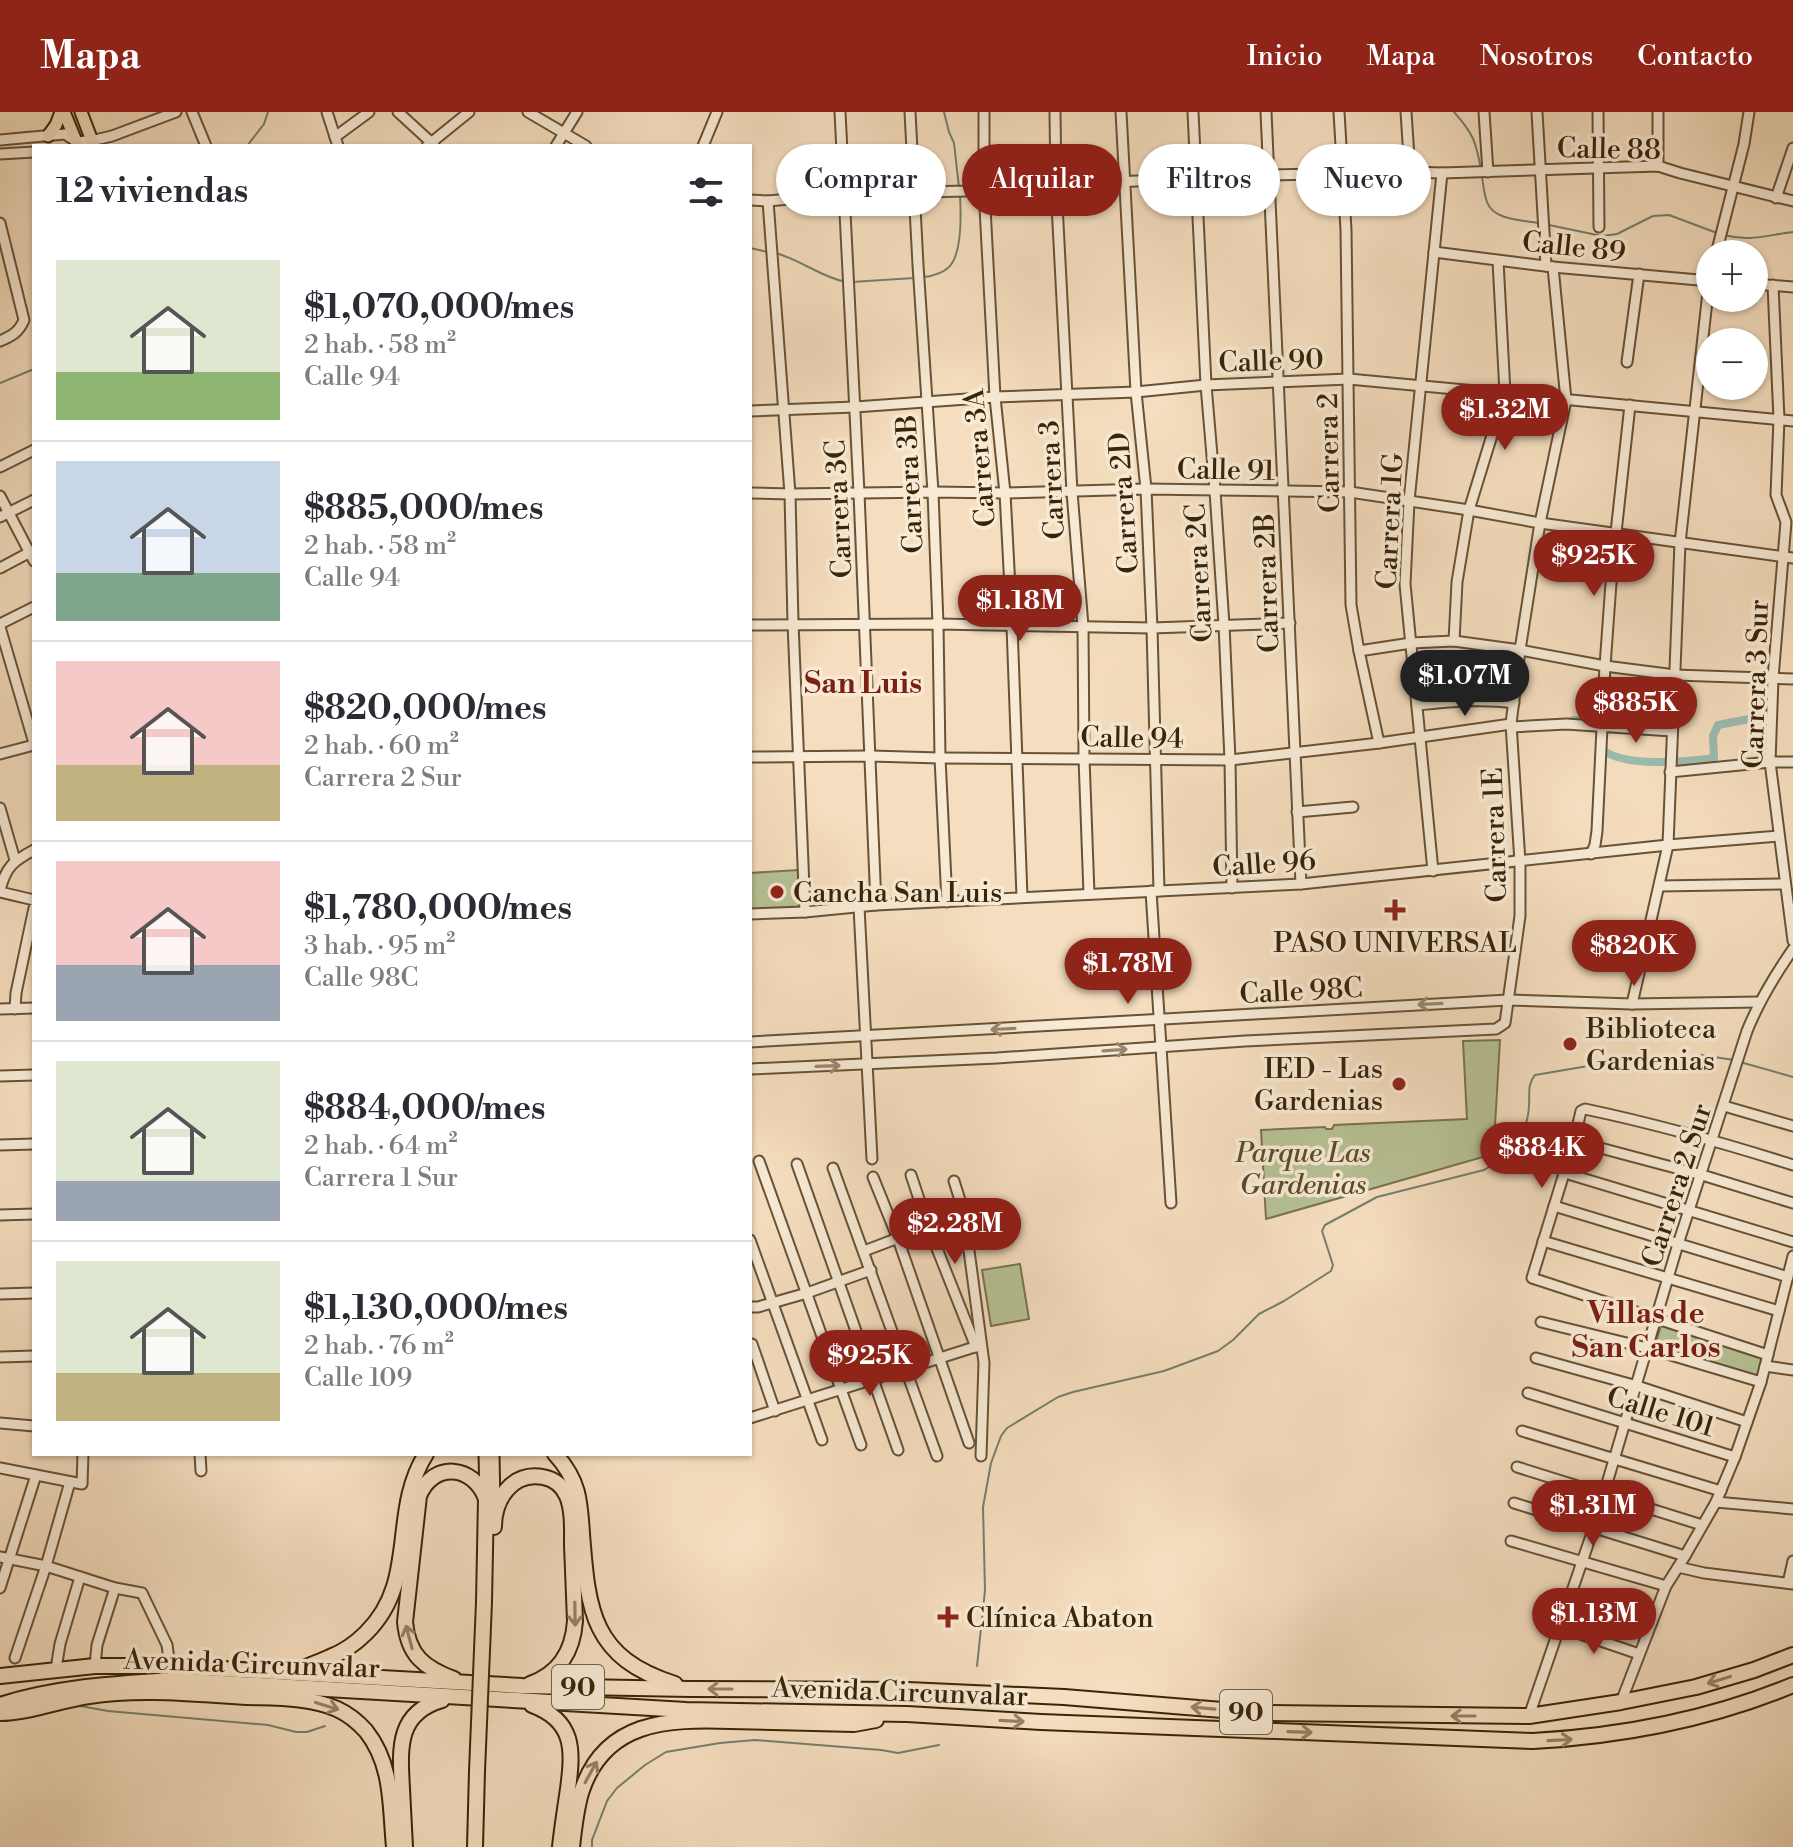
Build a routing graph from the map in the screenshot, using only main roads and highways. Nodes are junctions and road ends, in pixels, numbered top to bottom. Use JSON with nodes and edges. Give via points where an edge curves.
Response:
{"nodes":[{"id":1,"x":63,"y":112,"type":"edge"},
{"id":2,"x":81,"y":112,"type":"edge"},
{"id":3,"x":48,"y":136,"type":"road end"},
{"id":4,"x":76,"y":144,"type":"edge"},
{"id":5,"x":93,"y":144,"type":"edge"},
{"id":6,"x":425,"y":1456,"type":"edge"},
{"id":7,"x":485,"y":1456,"type":"edge"},
{"id":8,"x":493,"y":1456,"type":"edge"},
{"id":9,"x":556,"y":1456,"type":"edge"},
{"id":10,"x":486,"y":1499,"type":"junction"},
{"id":11,"x":494,"y":1513,"type":"junction"},
{"id":12,"x":488,"y":1603,"type":"junction"},
{"id":13,"x":1793,"y":1655,"type":"edge"},
{"id":14,"x":296,"y":1673,"type":"junction"},
{"id":15,"x":0,"y":1676,"type":"edge"},
{"id":16,"x":226,"y":1682,"type":"junction"},
{"id":17,"x":1793,"y":1685,"type":"edge"},
{"id":18,"x":306,"y":1688,"type":"junction"},
{"id":19,"x":691,"y":1689,"type":"junction"},
{"id":20,"x":465,"y":1690,"type":"junction"},
{"id":21,"x":519,"y":1693,"type":"junction"},
{"id":22,"x":263,"y":1698,"type":"junction"},
{"id":23,"x":0,"y":1705,"type":"edge"},
{"id":24,"x":0,"y":1713,"type":"edge"},
{"id":25,"x":907,"y":1714,"type":"junction"},
{"id":26,"x":482,"y":1771,"type":"junction"},
{"id":27,"x":394,"y":1847,"type":"edge"},
{"id":28,"x":405,"y":1847,"type":"edge"},
{"id":29,"x":475,"y":1847,"type":"edge"},
{"id":30,"x":484,"y":1847,"type":"edge"},
{"id":31,"x":560,"y":1847,"type":"edge"},
{"id":32,"x":572,"y":1847,"type":"edge"}],
"edges":[{"from":1,"to":3,"type":"main road"},
{"from":1,"to":4,"type":"main road"},
{"from":2,"to":5,"type":"main road"},
{"from":6,"to":14,"type":"highway","via":[[410,1492],[397,1581],[386,1608],[355,1642]]},
{"from":7,"to":10,"type":"main road"},
{"from":8,"to":11,"type":"main road"},
{"from":9,"to":19,"type":"highway","via":[[579,1498],[586,1588],[602,1633],[643,1672]]},
{"from":10,"to":12,"type":"highway"},
{"from":20,"to":10,"type":"highway","one_way":true,"via":[[413,1652],[405,1615],[424,1485],[440,1474],[460,1472],[475,1480]]},
{"from":11,"to":12,"type":"highway"},
{"from":11,"to":21,"type":"highway","one_way":true,"via":[[511,1485],[534,1476],[560,1485],[570,1506],[572,1642],[556,1668]]},
{"from":12,"to":26,"type":"highway"},
{"from":13,"to":19,"type":"highway","name":"Avenida Circunvalar","number":"90","one_way":true,"via":[[1696,1687],[1529,1716],[1259,1713],[908,1690]]},
{"from":14,"to":15,"type":"highway","name":"Avenida Circunvalar","via":[[95,1666]]},
{"from":14,"to":20,"type":"highway","name":"Avenida Circunvalar"},
{"from":16,"to":18,"type":"highway","name":"Avenida Circunvalar"},
{"from":16,"to":22,"type":"highway"},
{"from":16,"to":23,"type":"highway","name":"Avenida Circunvalar","via":[[99,1685]]},
{"from":25,"to":17,"type":"highway","name":"Avenida Circunvalar","number":"90","one_way":true,"via":[[1533,1741],[1627,1732]]},
{"from":18,"to":20,"type":"highway","name":"Avenida Circunvalar"},
{"from":18,"to":22,"type":"highway"},
{"from":19,"to":21,"type":"highway","name":"Avenida Circunvalar","number":"90"},
{"from":20,"to":21,"type":"highway","name":"Avenida Circunvalar","number":"90"},
{"from":20,"to":28,"type":"highway","via":[[428,1704],[406,1727],[400,1751]]},
{"from":21,"to":25,"type":"highway","name":"Avenida Circunvalar","number":"90","via":[[686,1710]]},
{"from":21,"to":31,"type":"highway","via":[[550,1713],[568,1737],[572,1758]]},
{"from":22,"to":24,"type":"highway","via":[[125,1692]]},
{"from":22,"to":27,"type":"highway","one_way":true,"via":[[332,1707],[366,1732],[388,1778]]},
{"from":32,"to":25,"type":"highway","one_way":true,"via":[[579,1800],[594,1765],[611,1745],[643,1727],[694,1720],[854,1724]]},
{"from":26,"to":29,"type":"highway"},
{"from":26,"to":30,"type":"highway"}]}
